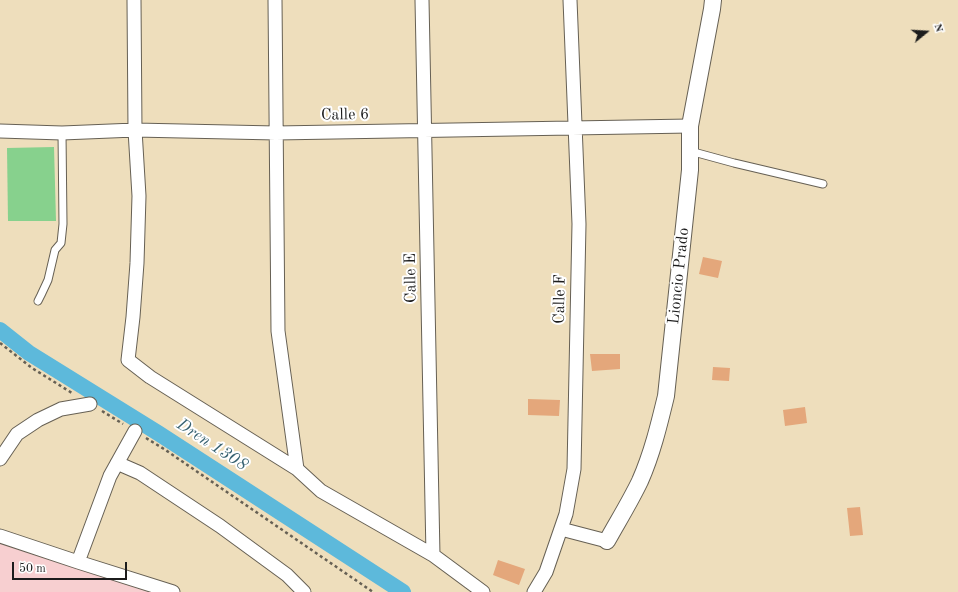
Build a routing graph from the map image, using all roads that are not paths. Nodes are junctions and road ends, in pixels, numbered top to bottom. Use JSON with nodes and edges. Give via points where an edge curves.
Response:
{"nodes":[{"id":1,"x":134,"y":0,"type":"edge"},
{"id":2,"x":275,"y":0,"type":"edge"},
{"id":3,"x":422,"y":0,"type":"edge"},
{"id":4,"x":570,"y":0,"type":"edge"},
{"id":5,"x":713,"y":0,"type":"edge"},
{"id":6,"x":690,"y":126,"type":"junction"},
{"id":7,"x":575,"y":128,"type":"junction"},
{"id":8,"x":135,"y":130,"type":"junction"},
{"id":9,"x":0,"y":131,"type":"edge"},
{"id":10,"x":425,"y":131,"type":"junction"},
{"id":11,"x":62,"y":133,"type":"junction"},
{"id":12,"x":276,"y":133,"type":"junction"},
{"id":13,"x":690,"y":151,"type":"junction"},
{"id":14,"x":823,"y":184,"type":"dead end"},
{"id":15,"x":38,"y":301,"type":"dead end"},
{"id":16,"x":90,"y":404,"type":"road end"},
{"id":17,"x":135,"y":431,"type":"road end"},
{"id":18,"x":0,"y":460,"type":"edge"},
{"id":19,"x":117,"y":463,"type":"junction"},
{"id":20,"x":296,"y":469,"type":"junction"},
{"id":21,"x":561,"y":529,"type":"junction"},
{"id":22,"x":0,"y":536,"type":"edge"},
{"id":23,"x":607,"y":541,"type":"joint"},
{"id":24,"x":433,"y":555,"type":"junction"},
{"id":25,"x":78,"y":562,"type":"junction"},
{"id":26,"x":173,"y":592,"type":"edge"},
{"id":27,"x":304,"y":592,"type":"edge"},
{"id":28,"x":484,"y":592,"type":"edge"},
{"id":29,"x":534,"y":592,"type":"edge"}],
"edges":[{"from":1,"to":8,"type":"street"},
{"from":2,"to":12,"type":"street"},
{"from":3,"to":10,"type":"street","name":"Calle E"},
{"from":4,"to":7,"type":"street","name":"Calle F"},
{"from":5,"to":6,"type":"street","name":"Lioncio Prado"},
{"from":6,"to":7,"type":"street","name":"Calle 6"},
{"from":6,"to":13,"type":"street","name":"Lioncio Prado"},
{"from":7,"to":10,"type":"street","name":"Calle 6"},
{"from":7,"to":21,"type":"street","name":"Calle F","via":[[578,224],[574,469]]},
{"from":8,"to":11,"type":"street","name":"Calle 6"},
{"from":8,"to":12,"type":"street","name":"Calle 6"},
{"from":8,"to":20,"type":"street","via":[[139,196],[137,263],[128,360],[150,377]]},
{"from":9,"to":11,"type":"street","name":"Calle 6"},
{"from":10,"to":12,"type":"street","name":"Calle 6"},
{"from":10,"to":24,"type":"street","name":"Calle E"},
{"from":11,"to":15,"type":"lane","via":[[61,243],[55,250],[48,280]]},
{"from":12,"to":20,"type":"street","via":[[278,331]]},
{"from":13,"to":14,"type":"lane"},
{"from":13,"to":23,"type":"street","name":"Lioncio Prado","via":[[666,396],[650,456]]},
{"from":16,"to":18,"type":"street","via":[[61,409],[38,420],[17,434]]},
{"from":17,"to":19,"type":"street"},
{"from":19,"to":25,"type":"street"},
{"from":19,"to":27,"type":"street","via":[[140,473],[220,526],[287,575]]},
{"from":20,"to":24,"type":"street","via":[[321,491]]},
{"from":21,"to":23,"type":"street"},
{"from":21,"to":29,"type":"street","name":"Calle F","via":[[546,572]]},
{"from":22,"to":25,"type":"street"},
{"from":24,"to":28,"type":"street"},
{"from":25,"to":26,"type":"street"}]}
